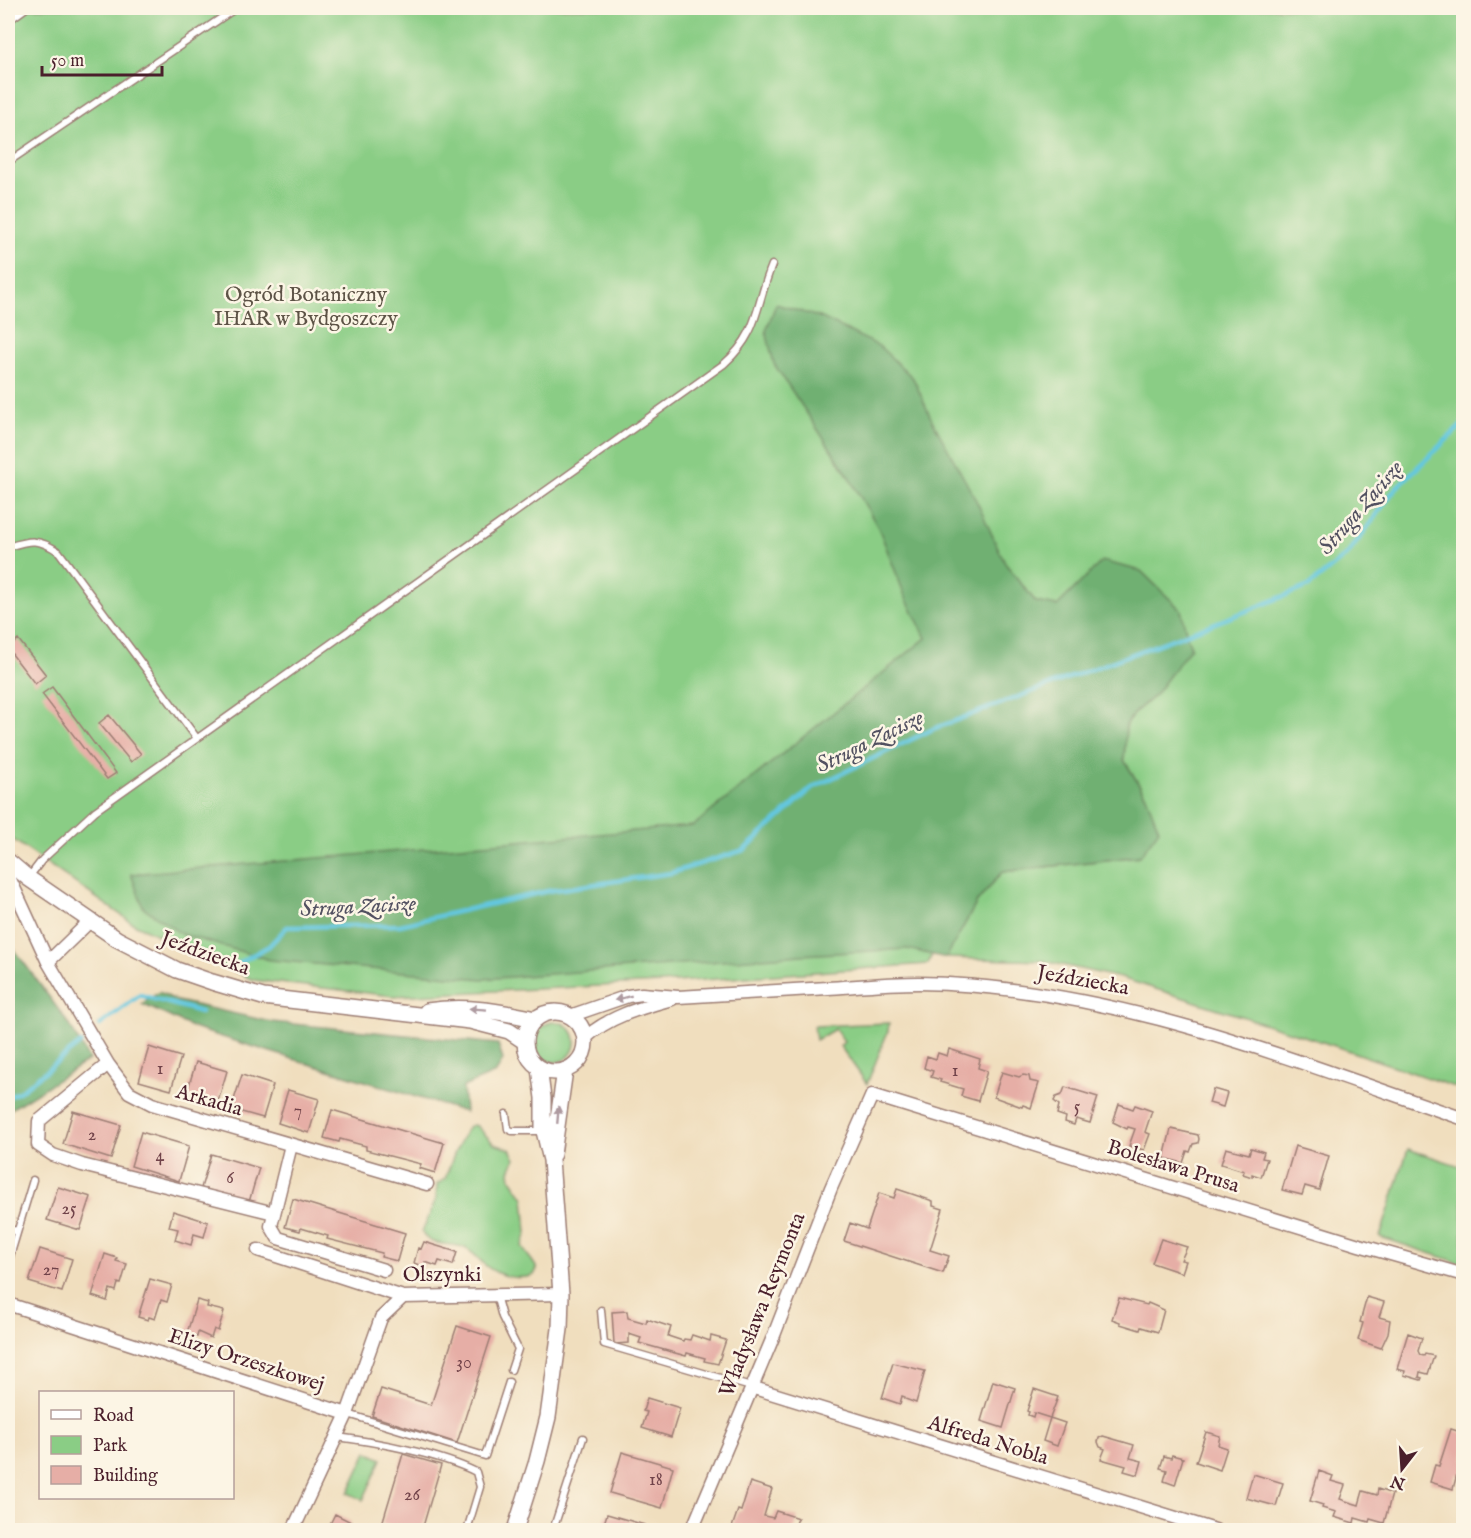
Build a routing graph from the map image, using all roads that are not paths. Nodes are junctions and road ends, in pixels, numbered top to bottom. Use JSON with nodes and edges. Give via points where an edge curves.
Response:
{"nodes":[{"id":1,"x":26,"y":8,"type":"edge"},
{"id":2,"x":236,"y":8,"type":"edge"},
{"id":3,"x":8,"y":21,"type":"edge"},
{"id":4,"x":8,"y":162,"type":"edge"},
{"id":5,"x":772,"y":265,"type":"dead end"},
{"id":6,"x":8,"y":547,"type":"edge"},
{"id":7,"x":196,"y":737,"type":"junction"},
{"id":8,"x":8,"y":861,"type":"edge"},
{"id":9,"x":8,"y":875,"type":"edge"},
{"id":10,"x":28,"y":878,"type":"junction"},
{"id":11,"x":89,"y":922,"type":"junction"},
{"id":12,"x":48,"y":963,"type":"junction"},
{"id":13,"x":678,"y":997,"type":"junction"},
{"id":14,"x":415,"y":1013,"type":"junction"},
{"id":15,"x":570,"y":1016,"type":"junction"},
{"id":16,"x":535,"y":1019,"type":"junction"},
{"id":17,"x":585,"y":1038,"type":"junction"},
{"id":18,"x":525,"y":1041,"type":"junction"},
{"id":19,"x":108,"y":1064,"type":"junction"},
{"id":20,"x":539,"y":1068,"type":"junction"},
{"id":21,"x":565,"y":1070,"type":"junction"},
{"id":22,"x":872,"y":1095,"type":"joint"},
{"id":23,"x":506,"y":1114,"type":"dead end"},
{"id":24,"x":1464,"y":1119,"type":"edge"},
{"id":25,"x":544,"y":1131,"type":"junction"},
{"id":26,"x":291,"y":1145,"type":"junction"},
{"id":27,"x":552,"y":1160,"type":"junction"},
{"id":28,"x":33,"y":1180,"type":"dead end"},
{"id":29,"x":427,"y":1184,"type":"dead end"},
{"id":30,"x":274,"y":1213,"type":"junction"},
{"id":31,"x":17,"y":1230,"type":"junction"},
{"id":32,"x":8,"y":1231,"type":"edge"},
{"id":33,"x":258,"y":1250,"type":"dead end"},
{"id":34,"x":8,"y":1263,"type":"edge"},
{"id":35,"x":384,"y":1270,"type":"dead end"},
{"id":36,"x":1464,"y":1275,"type":"edge"},
{"id":37,"x":561,"y":1294,"type":"junction"},
{"id":38,"x":496,"y":1295,"type":"junction"},
{"id":39,"x":403,"y":1297,"type":"junction"},
{"id":40,"x":8,"y":1304,"type":"edge"},
{"id":41,"x":601,"y":1310,"type":"dead end"},
{"id":42,"x":511,"y":1370,"type":"dead end"},
{"id":43,"x":509,"y":1382,"type":"dead end"},
{"id":44,"x":751,"y":1388,"type":"junction"},
{"id":45,"x":347,"y":1414,"type":"junction"},
{"id":46,"x":337,"y":1436,"type":"junction"},
{"id":47,"x":582,"y":1438,"type":"dead end"},
{"id":48,"x":293,"y":1530,"type":"edge"},
{"id":49,"x":467,"y":1530,"type":"edge"},
{"id":50,"x":515,"y":1530,"type":"edge"},
{"id":51,"x":553,"y":1530,"type":"edge"},
{"id":52,"x":692,"y":1530,"type":"edge"},
{"id":53,"x":1215,"y":1530,"type":"edge"}],
"edges":[{"from":1,"to":3,"type":"lane"},
{"from":2,"to":4,"type":"lane"},
{"from":5,"to":7,"type":"lane","via":[[751,332],[724,364]]},
{"from":6,"to":7,"type":"lane","via":[[27,541],[44,542],[59,552]]},
{"from":7,"to":10,"type":"lane","via":[[95,811]]},
{"from":8,"to":10,"type":"street","name":"Jeździecka"},
{"from":9,"to":12,"type":"street","name":"Arkadia"},
{"from":10,"to":11,"type":"street","name":"Jeździecka"},
{"from":11,"to":12,"type":"street"},
{"from":11,"to":14,"type":"street","name":"Jeździecka","via":[[177,970],[252,994]]},
{"from":12,"to":19,"type":"street","name":"Arkadia"},
{"from":13,"to":15,"type":"street","name":"Jeździecka","one_way":true,"via":[[628,996]]},
{"from":13,"to":17,"type":"street","name":"Jeździecka","via":[[615,1017]]},
{"from":13,"to":24,"type":"street","name":"Jeździecka","via":[[919,983],[1094,1002],[1154,1016],[1281,1056]]},
{"from":16,"to":14,"type":"street","name":"Jeździecka","one_way":true,"via":[[481,1008]]},
{"from":14,"to":18,"type":"street","name":"Jeździecka","via":[[492,1026]]},
{"from":15,"to":16,"type":"street","via":[[550,1012]]},
{"from":15,"to":17,"type":"street","via":[[579,1023]]},
{"from":16,"to":18,"type":"street"},
{"from":17,"to":21,"type":"street","via":[[580,1057]]},
{"from":18,"to":20,"type":"street","via":[[526,1052]]},
{"from":19,"to":26,"type":"street","name":"Arkadia","via":[[129,1092],[152,1104]]},
{"from":19,"to":30,"type":"street","via":[[39,1121],[38,1145],[82,1165]]},
{"from":20,"to":21,"type":"street"},
{"from":20,"to":25,"type":"street"},
{"from":27,"to":21,"type":"street","one_way":true},
{"from":22,"to":36,"type":"street","name":"Bolesława Prusa"},
{"from":22,"to":44,"type":"street","name":"Władysława Reymonta"},
{"from":23,"to":25,"type":"lane","via":[[508,1129],[512,1131]]},
{"from":25,"to":27,"type":"street"},
{"from":26,"to":29,"type":"street","name":"Arkadia"},
{"from":26,"to":30,"type":"street"},
{"from":27,"to":37,"type":"street"},
{"from":28,"to":31,"type":"lane"},
{"from":30,"to":35,"type":"street","via":[[270,1226],[278,1238]]},
{"from":31,"to":32,"type":"lane"},
{"from":31,"to":34,"type":"lane"},
{"from":33,"to":39,"type":"street","name":"Olszynki"},
{"from":37,"to":38,"type":"street","name":"Olszynki"},
{"from":37,"to":50,"type":"street","via":[[548,1418]]},
{"from":38,"to":39,"type":"street","name":"Olszynki"},
{"from":38,"to":42,"type":"lane","via":[[518,1349]]},
{"from":39,"to":45,"type":"street","name":"Elizy Orzeszkowej","via":[[381,1318]]},
{"from":40,"to":45,"type":"street","name":"Elizy Orzeszkowej"},
{"from":41,"to":44,"type":"lane","via":[[604,1344]]},
{"from":43,"to":45,"type":"lane","via":[[485,1456]]},
{"from":44,"to":52,"type":"street","name":"Władysława Reymonta"},
{"from":44,"to":53,"type":"street","name":"Alfreda Nobla"},
{"from":45,"to":46,"type":"street"},
{"from":46,"to":48,"type":"street"},
{"from":46,"to":49,"type":"lane","via":[[434,1457],[476,1472],[480,1487]]},
{"from":47,"to":51,"type":"lane"}]}
